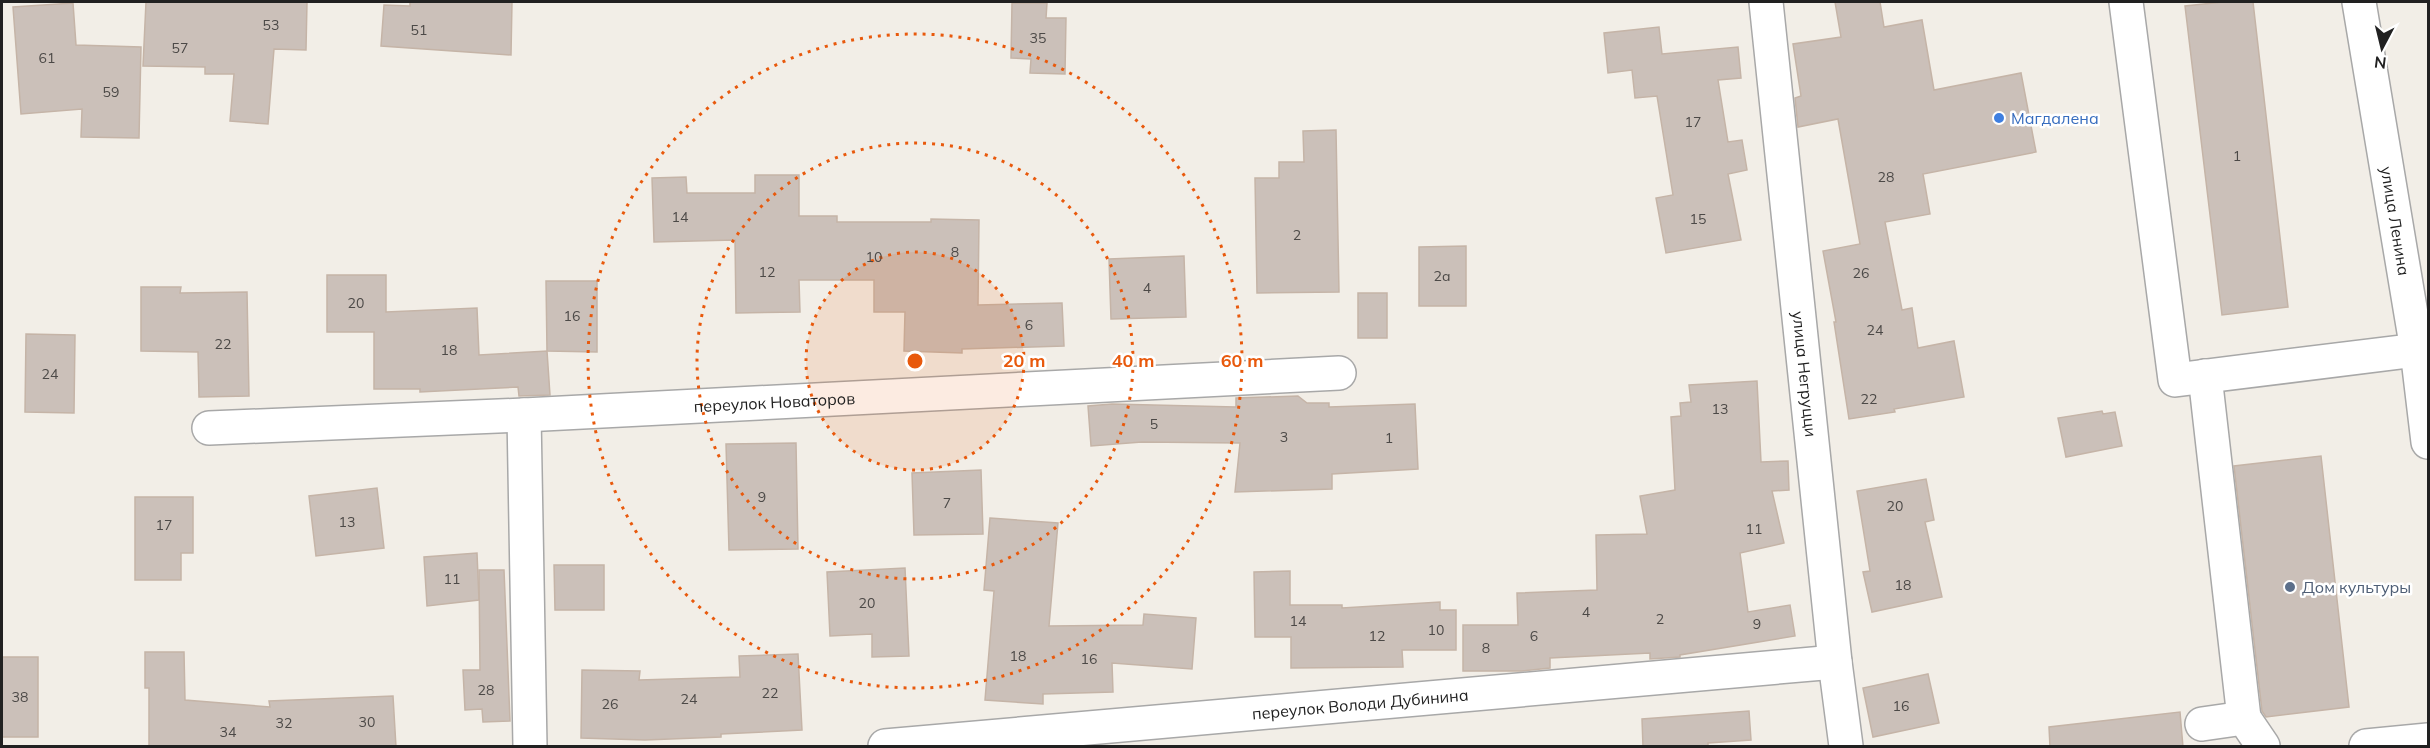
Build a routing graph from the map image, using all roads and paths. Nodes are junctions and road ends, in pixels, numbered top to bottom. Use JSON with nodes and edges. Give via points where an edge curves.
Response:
{"nodes":[{"id":1,"x":1766,"y":2,"type":"edge"},
{"id":2,"x":2126,"y":2,"type":"edge"},
{"id":3,"x":2359,"y":2,"type":"edge"},
{"id":4,"x":2417,"y":350,"type":"junction"},
{"id":5,"x":1339,"y":374,"type":"dead end"},
{"id":6,"x":2205,"y":376,"type":"junction"},
{"id":7,"x":524,"y":415,"type":"junction"},
{"id":8,"x":209,"y":428,"type":"dead end"},
{"id":9,"x":2428,"y":442,"type":"edge"},
{"id":10,"x":1835,"y":662,"type":"junction"},
{"id":11,"x":2244,"y":718,"type":"junction"},
{"id":12,"x":2202,"y":724,"type":"dead end"},
{"id":13,"x":2428,"y":740,"type":"edge"},
{"id":14,"x":530,"y":747,"type":"edge"},
{"id":15,"x":885,"y":747,"type":"edge"},
{"id":16,"x":1846,"y":747,"type":"edge"},
{"id":17,"x":2263,"y":747,"type":"edge"},
{"id":18,"x":2366,"y":747,"type":"edge"}],
"edges":[{"from":1,"to":10,"type":"street","name":"улица Негруцци"},
{"from":2,"to":6,"type":"street","via":[[2175,380]]},
{"from":3,"to":4,"type":"street","name":"улица Ленина"},
{"from":4,"to":6,"type":"street"},
{"from":4,"to":9,"type":"street","name":"улица Ленина"},
{"from":5,"to":7,"type":"street","name":"переулок Новаторов"},
{"from":6,"to":11,"type":"street"},
{"from":7,"to":8,"type":"street","name":"переулок Новаторов"},
{"from":7,"to":14,"type":"street"},
{"from":10,"to":15,"type":"street","name":"переулок Володи Дубинина"},
{"from":10,"to":16,"type":"street","name":"улица Негруцци"},
{"from":11,"to":12,"type":"street"},
{"from":11,"to":17,"type":"street"},
{"from":13,"to":18,"type":"street"}]}
